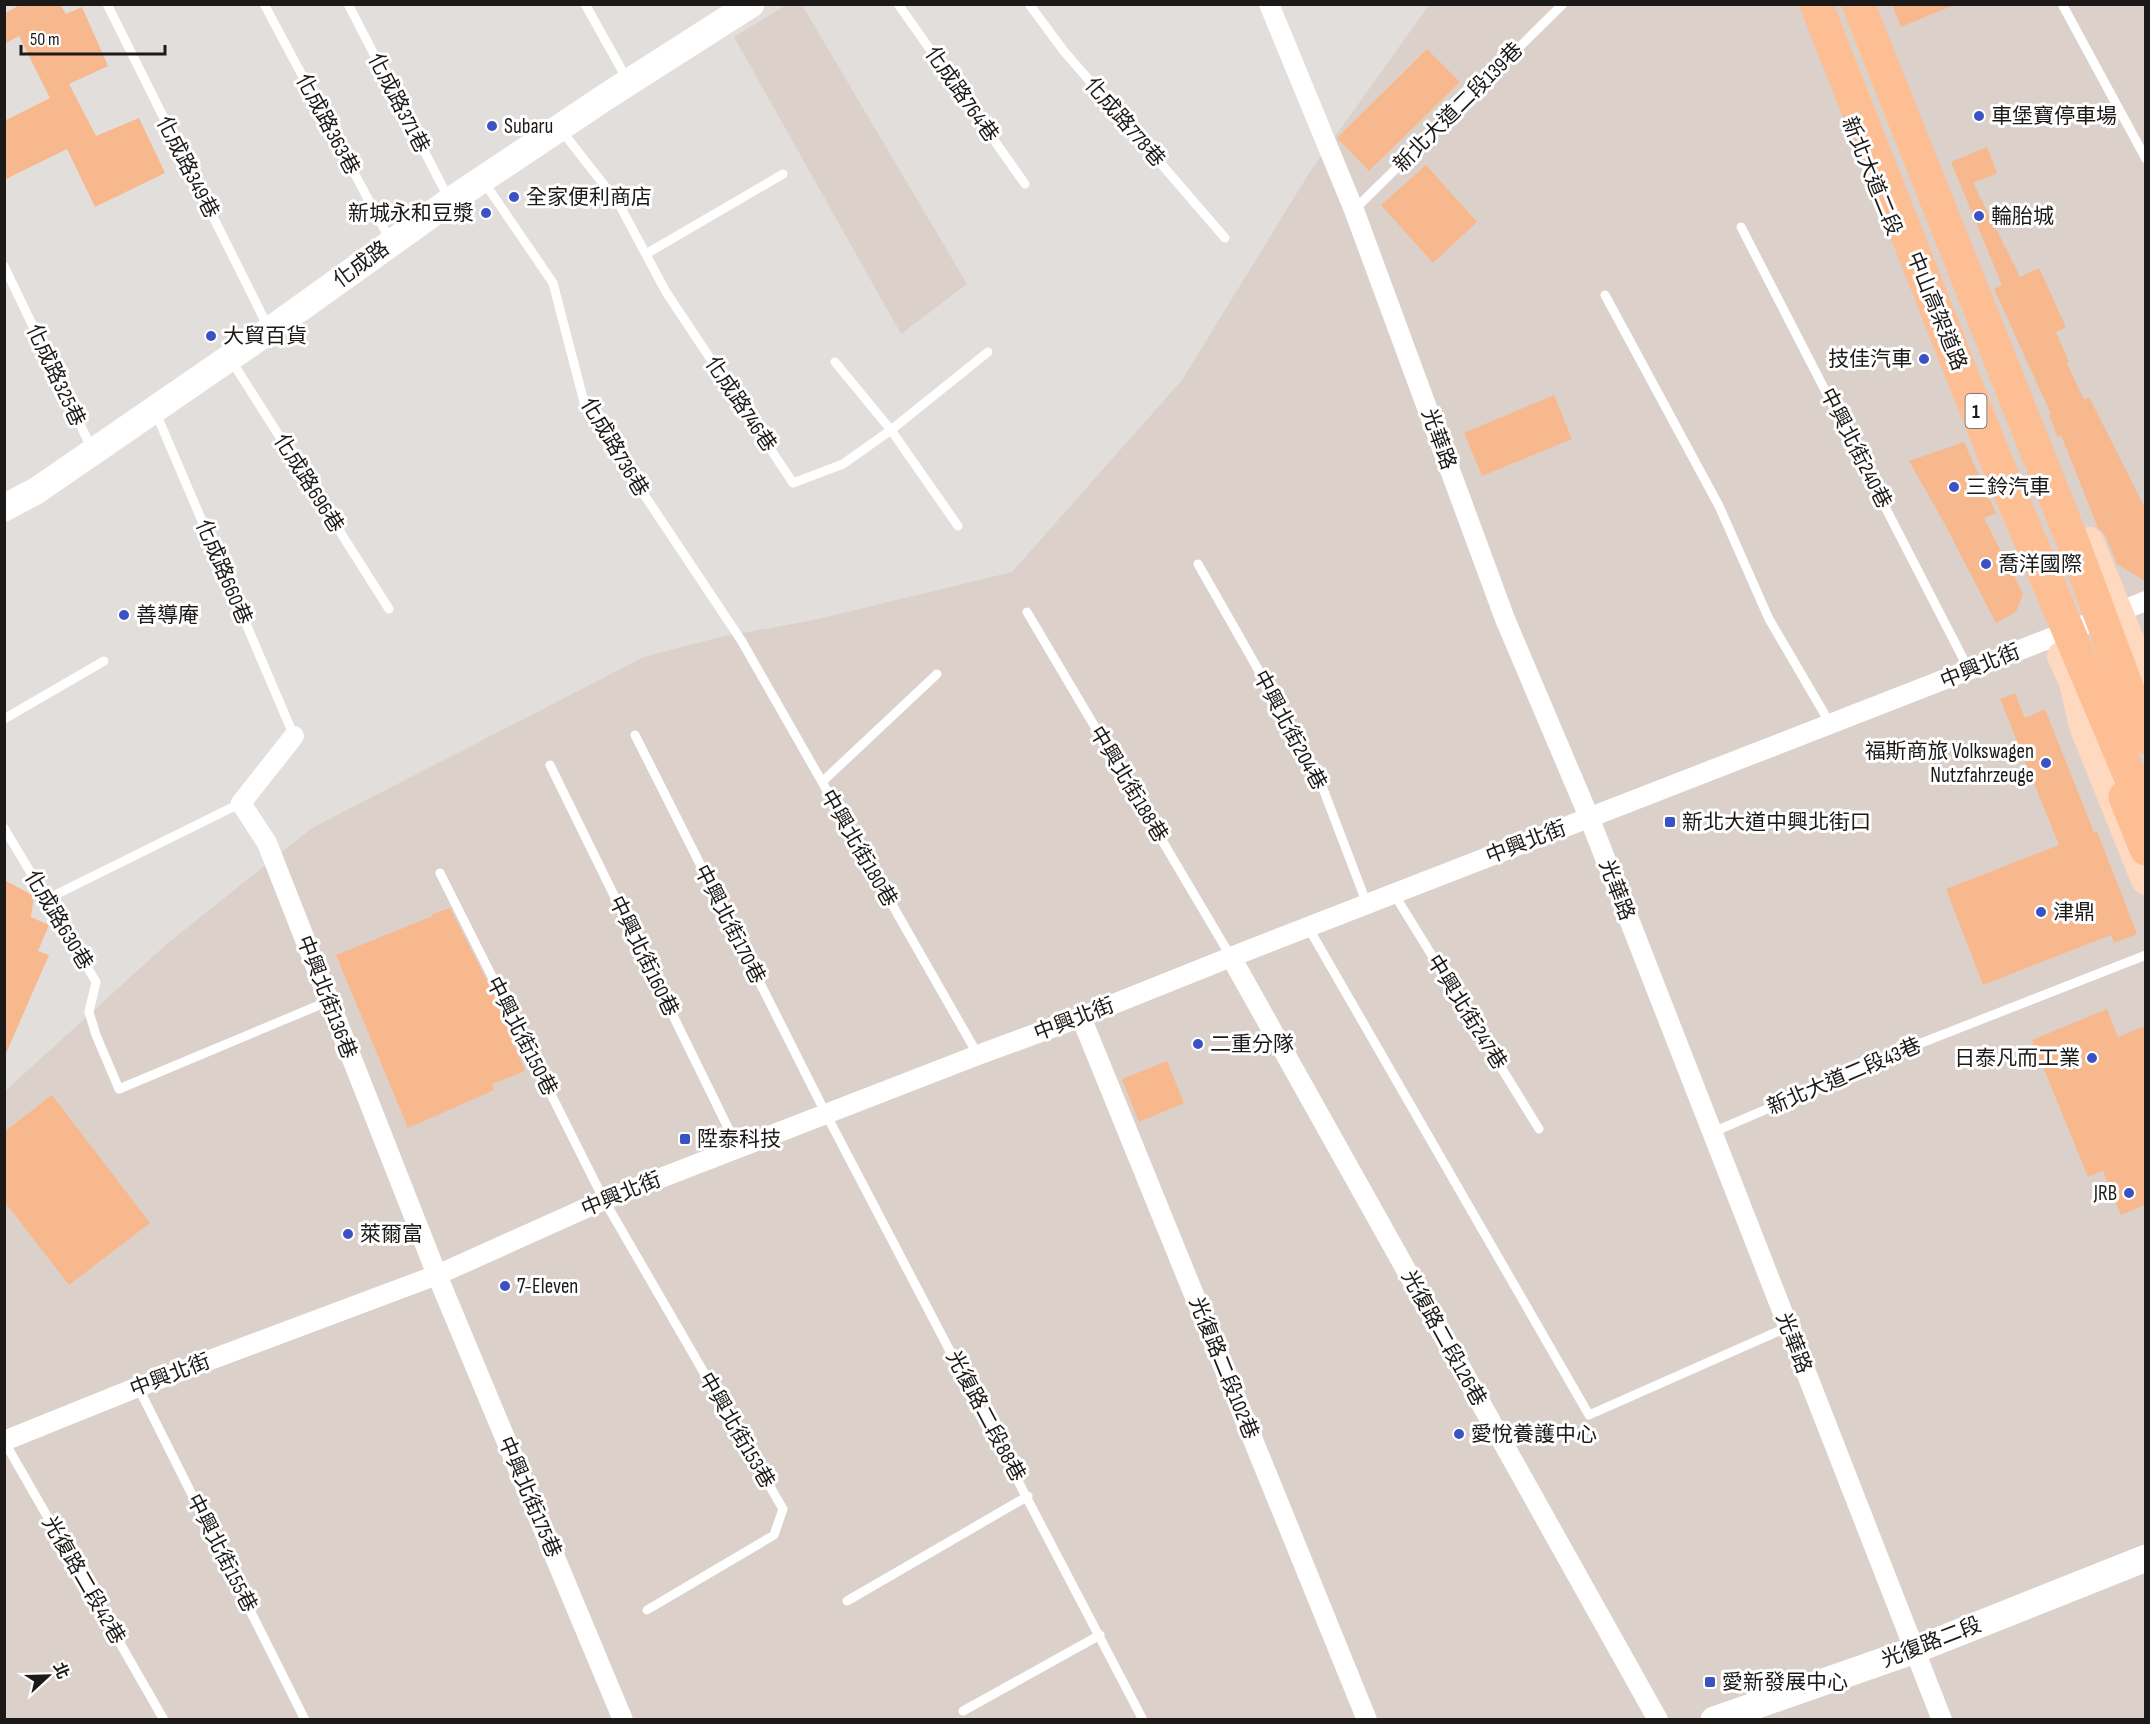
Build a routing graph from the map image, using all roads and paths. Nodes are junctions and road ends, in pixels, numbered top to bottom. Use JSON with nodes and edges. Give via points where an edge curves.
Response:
{"nodes":[{"id":1,"x":107,"y":4,"type":"edge"},
{"id":2,"x":264,"y":4,"type":"edge"},
{"id":3,"x":348,"y":4,"type":"edge"},
{"id":4,"x":585,"y":4,"type":"edge"},
{"id":5,"x":751,"y":4,"type":"edge"},
{"id":6,"x":898,"y":4,"type":"edge"},
{"id":7,"x":1029,"y":4,"type":"edge"},
{"id":8,"x":1269,"y":4,"type":"edge"},
{"id":9,"x":1563,"y":4,"type":"edge"},
{"id":10,"x":1804,"y":4,"type":"edge"},
{"id":11,"x":1816,"y":4,"type":"edge"},
{"id":12,"x":1835,"y":4,"type":"edge"},
{"id":13,"x":1858,"y":4,"type":"edge"},
{"id":14,"x":1874,"y":4,"type":"edge"},
{"id":15,"x":2062,"y":4,"type":"edge"},
{"id":16,"x":628,"y":83,"type":"junction"},
{"id":17,"x":559,"y":128,"type":"junction"},
{"id":18,"x":2145,"y":159,"type":"edge"},
{"id":19,"x":783,"y":174,"type":"dead end"},
{"id":20,"x":483,"y":179,"type":"junction"},
{"id":21,"x":1025,"y":184,"type":"dead end"},
{"id":22,"x":450,"y":201,"type":"junction"},
{"id":23,"x":1354,"y":210,"type":"junction"},
{"id":24,"x":1741,"y":227,"type":"dead end"},
{"id":25,"x":1225,"y":238,"type":"dead end"},
{"id":26,"x":392,"y":243,"type":"junction"},
{"id":27,"x":646,"y":254,"type":"junction"},
{"id":28,"x":4,"y":266,"type":"edge"},
{"id":29,"x":1605,"y":295,"type":"dead end"},
{"id":30,"x":270,"y":330,"type":"junction"},
{"id":31,"x":988,"y":352,"type":"dead end"},
{"id":32,"x":229,"y":358,"type":"junction"},
{"id":33,"x":835,"y":362,"type":"dead end"},
{"id":34,"x":154,"y":409,"type":"junction"},
{"id":35,"x":891,"y":430,"type":"junction"},
{"id":36,"x":93,"y":452,"type":"junction"},
{"id":37,"x":4,"y":508,"type":"edge"},
{"id":38,"x":958,"y":526,"type":"dead end"},
{"id":39,"x":1198,"y":564,"type":"dead end"},
{"id":40,"x":2145,"y":602,"type":"edge"},
{"id":41,"x":389,"y":609,"type":"dead end"},
{"id":42,"x":1027,"y":612,"type":"dead end"},
{"id":43,"x":2118,"y":613,"type":"junction"},
{"id":44,"x":2054,"y":637,"type":"junction"},
{"id":45,"x":741,"y":640,"type":"joint"},
{"id":46,"x":104,"y":661,"type":"dead end"},
{"id":47,"x":1969,"y":670,"type":"junction"},
{"id":48,"x":938,"y":674,"type":"dead end"},
{"id":49,"x":2143,"y":677,"type":"edge"},
{"id":50,"x":2074,"y":682,"type":"junction"},
{"id":51,"x":4,"y":719,"type":"edge"},
{"id":52,"x":1831,"y":725,"type":"junction"},
{"id":53,"x":635,"y":735,"type":"dead end"},
{"id":54,"x":294,"y":736,"type":"joint"},
{"id":55,"x":2145,"y":738,"type":"edge"},
{"id":56,"x":550,"y":765,"type":"dead end"},
{"id":57,"x":822,"y":782,"type":"junction"},
{"id":58,"x":242,"y":803,"type":"junction"},
{"id":59,"x":2145,"y":807,"type":"edge"},
{"id":60,"x":2145,"y":814,"type":"edge"},
{"id":61,"x":1589,"y":817,"type":"junction"},
{"id":62,"x":4,"y":828,"type":"edge"},
{"id":63,"x":2145,"y":849,"type":"edge"},
{"id":64,"x":440,"y":873,"type":"dead end"},
{"id":65,"x":2145,"y":880,"type":"edge"},
{"id":66,"x":1394,"y":894,"type":"junction"},
{"id":67,"x":47,"y":899,"type":"junction"},
{"id":68,"x":1367,"y":904,"type":"junction"},
{"id":69,"x":1308,"y":927,"type":"junction"},
{"id":70,"x":2145,"y":956,"type":"edge"},
{"id":71,"x":1232,"y":957,"type":"junction"},
{"id":72,"x":329,"y":1001,"type":"junction"},
{"id":73,"x":1081,"y":1017,"type":"junction"},
{"id":74,"x":978,"y":1055,"type":"junction"},
{"id":75,"x":826,"y":1114,"type":"junction"},
{"id":76,"x":1539,"y":1130,"type":"dead end"},
{"id":77,"x":1711,"y":1133,"type":"junction"},
{"id":78,"x":738,"y":1148,"type":"junction"},
{"id":79,"x":604,"y":1200,"type":"junction"},
{"id":80,"x":437,"y":1275,"type":"junction"},
{"id":81,"x":1788,"y":1327,"type":"junction"},
{"id":82,"x":138,"y":1387,"type":"junction"},
{"id":83,"x":5,"y":1441,"type":"edge"},
{"id":84,"x":1028,"y":1496,"type":"junction"},
{"id":85,"x":2145,"y":1558,"type":"edge"},
{"id":86,"x":847,"y":1600,"type":"dead end"},
{"id":87,"x":647,"y":1610,"type":"dead end"},
{"id":88,"x":1100,"y":1635,"type":"junction"},
{"id":89,"x":1915,"y":1650,"type":"junction"},
{"id":90,"x":963,"y":1711,"type":"dead end"},
{"id":91,"x":164,"y":1719,"type":"edge"},
{"id":92,"x":305,"y":1719,"type":"edge"},
{"id":93,"x":623,"y":1719,"type":"edge"},
{"id":94,"x":1143,"y":1719,"type":"edge"},
{"id":95,"x":1367,"y":1719,"type":"edge"},
{"id":96,"x":1658,"y":1719,"type":"edge"},
{"id":97,"x":1714,"y":1719,"type":"edge"},
{"id":98,"x":1942,"y":1719,"type":"edge"}],
"edges":[{"from":1,"to":30,"type":"lane","name":"化成路349巷"},
{"from":2,"to":26,"type":"lane","name":"化成路363巷"},
{"from":3,"to":22,"type":"lane","name":"化成路371巷"},
{"from":4,"to":16,"type":"lane"},
{"from":5,"to":16,"type":"street","name":"化成路"},
{"from":6,"to":21,"type":"lane","name":"化成路764巷"},
{"from":7,"to":25,"type":"lane","name":"化成路778巷","via":[[1063,50]]},
{"from":8,"to":23,"type":"street","name":"光華路"},
{"from":9,"to":23,"type":"lane","name":"新北大道二段139巷"},
{"from":10,"to":44,"type":"main road","name":"新北大道二段","number":"1"},
{"from":11,"to":60,"type":"highway","name":"中山高架道路","number":"1","via":[[1991,448]]},
{"from":12,"to":59,"type":"highway","via":[[2011,439]]},
{"from":13,"to":55,"type":"highway","name":"中山高架道路","number":"1","via":[[2072,540]]},
{"from":14,"to":43,"type":"main road"},
{"from":15,"to":18,"type":"lane"},
{"from":16,"to":17,"type":"street","name":"化成路"},
{"from":17,"to":20,"type":"street","name":"化成路"},
{"from":17,"to":27,"type":"lane","name":"化成路746巷","via":[[619,204]]},
{"from":19,"to":27,"type":"lane"},
{"from":20,"to":22,"type":"street","name":"化成路"},
{"from":20,"to":45,"type":"lane","name":"化成路736巷","via":[[554,283],[585,406]]},
{"from":22,"to":26,"type":"street","name":"化成路"},
{"from":23,"to":61,"type":"street","name":"光華路","via":[[1505,619]]},
{"from":24,"to":47,"type":"lane","name":"中興北街240巷"},
{"from":26,"to":30,"type":"street","name":"化成路"},
{"from":27,"to":35,"type":"lane","name":"化成路746巷","via":[[666,292],[793,483],[843,464]]},
{"from":28,"to":36,"type":"lane","name":"化成路325巷"},
{"from":29,"to":52,"type":"lane","via":[[1719,506],[1769,619]]},
{"from":30,"to":32,"type":"street","name":"化成路"},
{"from":31,"to":35,"type":"lane","name":"化成路746巷"},
{"from":32,"to":34,"type":"street","name":"化成路"},
{"from":32,"to":41,"type":"lane","name":"化成路696巷"},
{"from":33,"to":35,"type":"lane"},
{"from":34,"to":36,"type":"street","name":"化成路"},
{"from":34,"to":54,"type":"lane","name":"化成路660巷"},
{"from":35,"to":38,"type":"lane"},
{"from":36,"to":37,"type":"street","name":"化成路"},
{"from":39,"to":68,"type":"lane","name":"中興北街204巷","via":[[1317,773]]},
{"from":40,"to":43,"type":"street","name":"中興北街"},
{"from":42,"to":71,"type":"lane","name":"中興北街188巷"},
{"from":43,"to":44,"type":"street","name":"中興北街"},
{"from":43,"to":49,"type":"main road"},
{"from":44,"to":47,"type":"street","name":"中興北街"},
{"from":44,"to":50,"type":"main road","name":"新北大道二段","number":"1"},
{"from":45,"to":57,"type":"lane","name":"中興北街180巷"},
{"from":46,"to":51,"type":"lane"},
{"from":47,"to":52,"type":"street","name":"中興北街"},
{"from":48,"to":57,"type":"lane"},
{"from":50,"to":63,"type":"highway","via":[[2095,723]]},
{"from":50,"to":65,"type":"main road","number":"1","via":[[2084,726]]},
{"from":52,"to":61,"type":"street","name":"中興北街"},
{"from":53,"to":75,"type":"lane","name":"中興北街170巷"},
{"from":54,"to":58,"type":"street"},
{"from":56,"to":78,"type":"lane","name":"中興北街160巷"},
{"from":57,"to":74,"type":"lane","name":"中興北街180巷"},
{"from":58,"to":67,"type":"lane"},
{"from":58,"to":72,"type":"street","name":"中興北街136巷","via":[[267,843]]},
{"from":61,"to":66,"type":"street","name":"中興北街"},
{"from":61,"to":77,"type":"street","name":"光華路"},
{"from":62,"to":67,"type":"lane","name":"化成路630巷"},
{"from":64,"to":79,"type":"lane","name":"中興北街150巷"},
{"from":66,"to":68,"type":"street","name":"中興北街"},
{"from":66,"to":76,"type":"lane","name":"中興北街247巷"},
{"from":67,"to":72,"type":"lane","name":"化成路630巷","via":[[96,982],[89,1012],[119,1089]]},
{"from":68,"to":69,"type":"street","name":"中興北街"},
{"from":69,"to":71,"type":"street","name":"中興北街"},
{"from":69,"to":81,"type":"lane","via":[[1589,1415]]},
{"from":70,"to":77,"type":"lane","name":"新北大道二段43巷","via":[[1911,1047]]},
{"from":71,"to":73,"type":"street","name":"中興北街"},
{"from":71,"to":96,"type":"street","name":"光復路二段126巷"},
{"from":72,"to":80,"type":"street","name":"中興北街136巷"},
{"from":73,"to":74,"type":"street","name":"中興北街"},
{"from":73,"to":95,"type":"street","name":"光復路二段102巷"},
{"from":74,"to":75,"type":"street","name":"中興北街"},
{"from":75,"to":78,"type":"street","name":"中興北街"},
{"from":75,"to":84,"type":"lane","name":"光復路二段88巷"},
{"from":77,"to":81,"type":"street","name":"光華路"},
{"from":78,"to":79,"type":"street","name":"中興北街"},
{"from":79,"to":80,"type":"street","name":"中興北街"},
{"from":79,"to":87,"type":"lane","name":"中興北街153巷","via":[[783,1509],[774,1535]]},
{"from":80,"to":82,"type":"street","name":"中興北街"},
{"from":80,"to":93,"type":"street","name":"中興北街175巷"},
{"from":81,"to":89,"type":"street","name":"光華路"},
{"from":82,"to":83,"type":"street","name":"中興北街"},
{"from":82,"to":92,"type":"lane","name":"中興北街155巷"},
{"from":83,"to":91,"type":"lane","name":"光復路二段42巷"},
{"from":84,"to":86,"type":"lane"},
{"from":84,"to":88,"type":"lane","name":"光復路二段88巷"},
{"from":85,"to":89,"type":"street","name":"光復路二段"},
{"from":88,"to":90,"type":"lane"},
{"from":88,"to":94,"type":"lane","name":"光復路二段88巷"},
{"from":89,"to":97,"type":"street","name":"光復路二段"},
{"from":89,"to":98,"type":"street","name":"光華路"}]}
